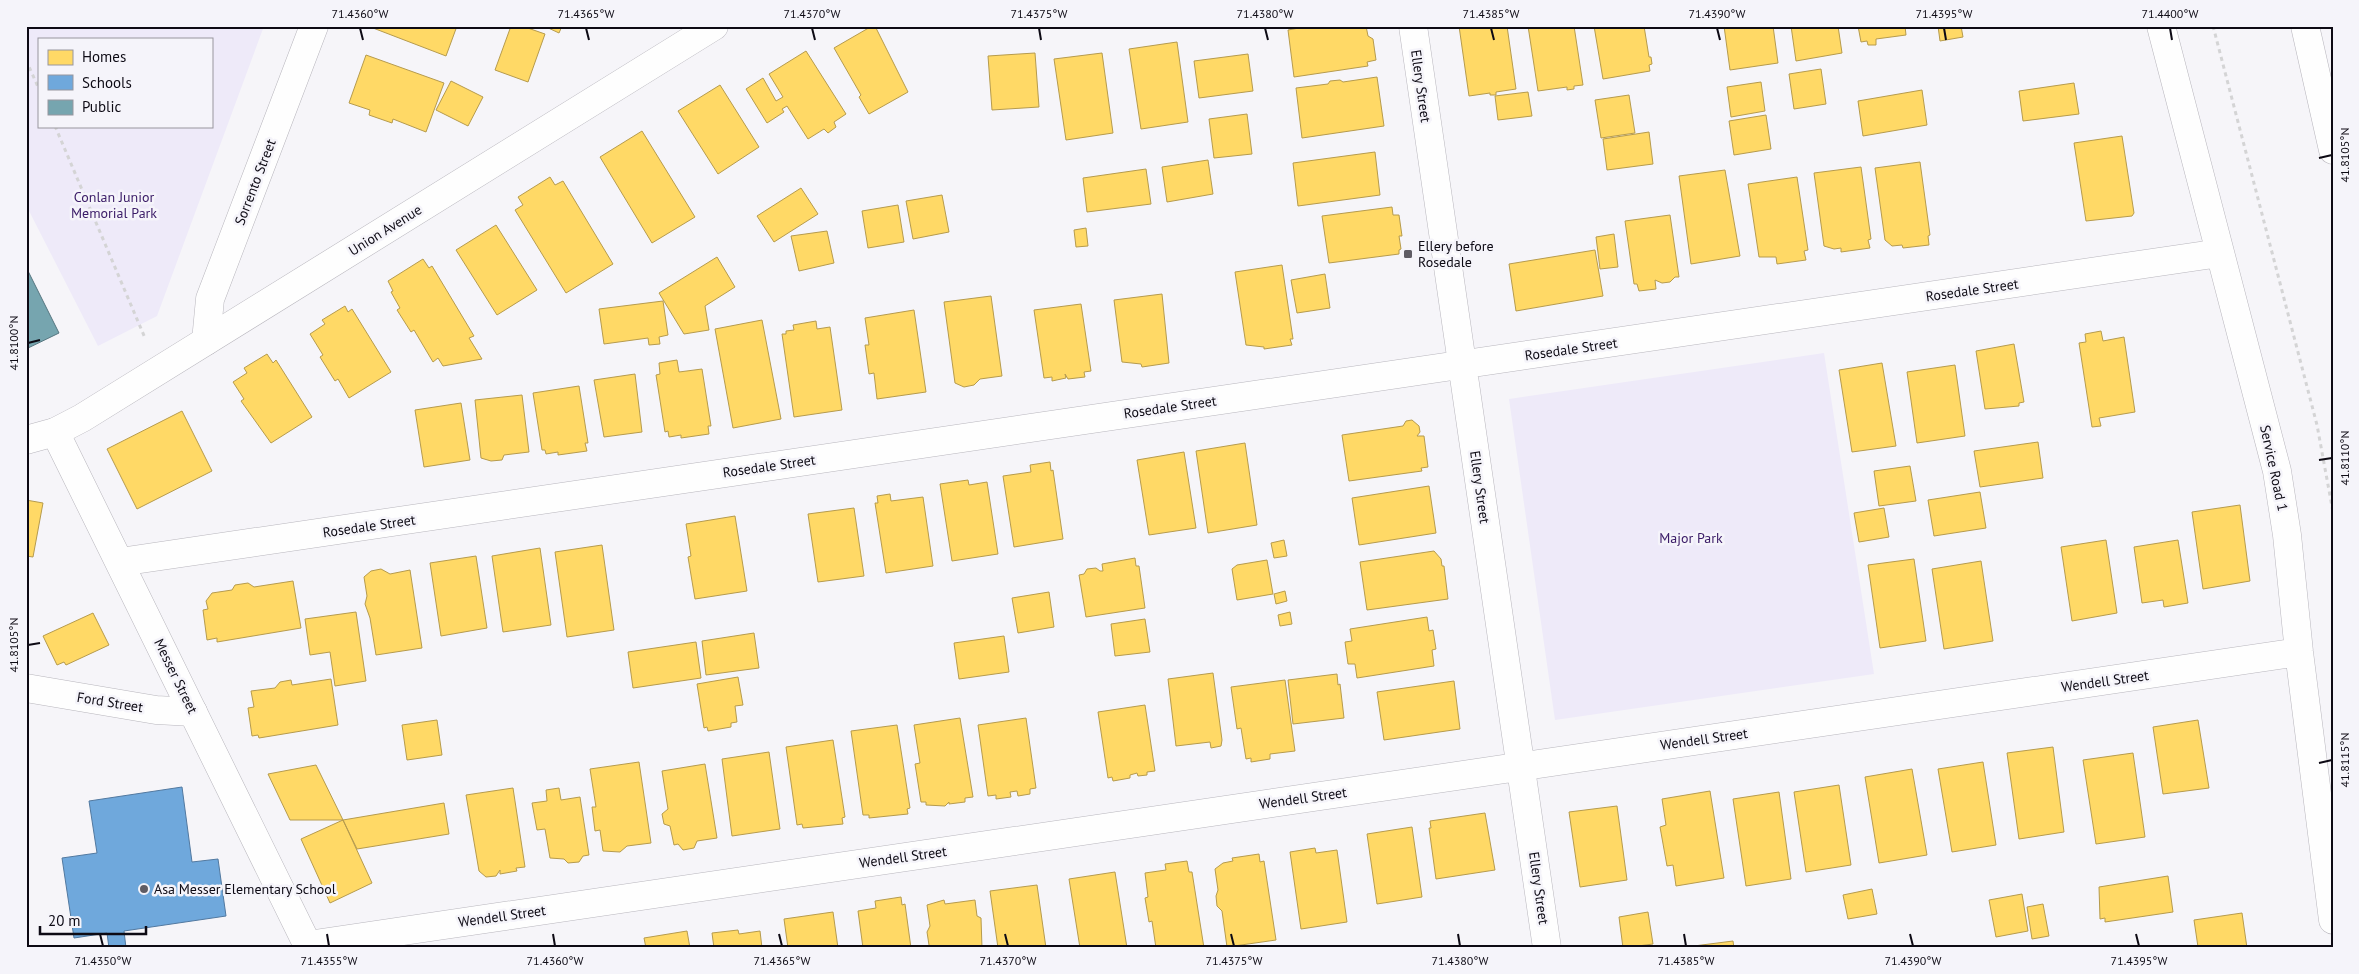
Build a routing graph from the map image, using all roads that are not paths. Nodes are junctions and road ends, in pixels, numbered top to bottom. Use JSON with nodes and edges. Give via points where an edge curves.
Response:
{"nodes":[{"id":1,"x":314,"y":26,"type":"edge"},
{"id":2,"x":714,"y":26,"type":"edge"},
{"id":3,"x":1412,"y":26,"type":"edge"},
{"id":4,"x":2161,"y":26,"type":"edge"},
{"id":5,"x":2305,"y":26,"type":"edge"},
{"id":6,"x":2333,"y":150,"type":"edge"},
{"id":7,"x":2220,"y":253,"type":"junction"},
{"id":8,"x":206,"y":341,"type":"junction"},
{"id":9,"x":1462,"y":364,"type":"junction"},
{"id":10,"x":55,"y":432,"type":"junction"},
{"id":11,"x":26,"y":440,"type":"edge"},
{"id":12,"x":120,"y":562,"type":"junction"},
{"id":13,"x":2299,"y":652,"type":"junction"},
{"id":14,"x":26,"y":688,"type":"edge"},
{"id":15,"x":193,"y":712,"type":"junction"},
{"id":16,"x":1521,"y":767,"type":"junction"},
{"id":17,"x":2333,"y":920,"type":"edge"},
{"id":18,"x":309,"y":946,"type":"edge"},
{"id":19,"x":1547,"y":948,"type":"edge"}],
"edges":[{"from":1,"to":8,"type":"main road","name":"Sorrento Street","via":[[210,299]]},
{"from":2,"to":8,"type":"main road","name":"Union Avenue"},
{"from":3,"to":9,"type":"main road","name":"Ellery Street"},
{"from":4,"to":7,"type":"main road","name":"Service Road 1"},
{"from":5,"to":6,"type":"main road"},
{"from":7,"to":9,"type":"main road","name":"Rosedale Street"},
{"from":7,"to":13,"type":"main road","name":"Service Road 1","via":[[2277,471]]},
{"from":8,"to":10,"type":"main road","name":"Union Avenue"},
{"from":9,"to":12,"type":"main road","name":"Rosedale Street"},
{"from":9,"to":16,"type":"main road","name":"Ellery Street"},
{"from":10,"to":11,"type":"main road"},
{"from":10,"to":12,"type":"main road","name":"Messer Street"},
{"from":12,"to":15,"type":"main road","name":"Messer Street"},
{"from":13,"to":16,"type":"main road","name":"Wendell Street"},
{"from":13,"to":17,"type":"main road","name":"Service Road 1"},
{"from":14,"to":15,"type":"main road","name":"Ford Street","via":[[156,710]]},
{"from":15,"to":18,"type":"main road","name":"Messer Street"},
{"from":16,"to":18,"type":"main road","name":"Wendell Street"},
{"from":16,"to":19,"type":"main road","name":"Ellery Street"}]}
